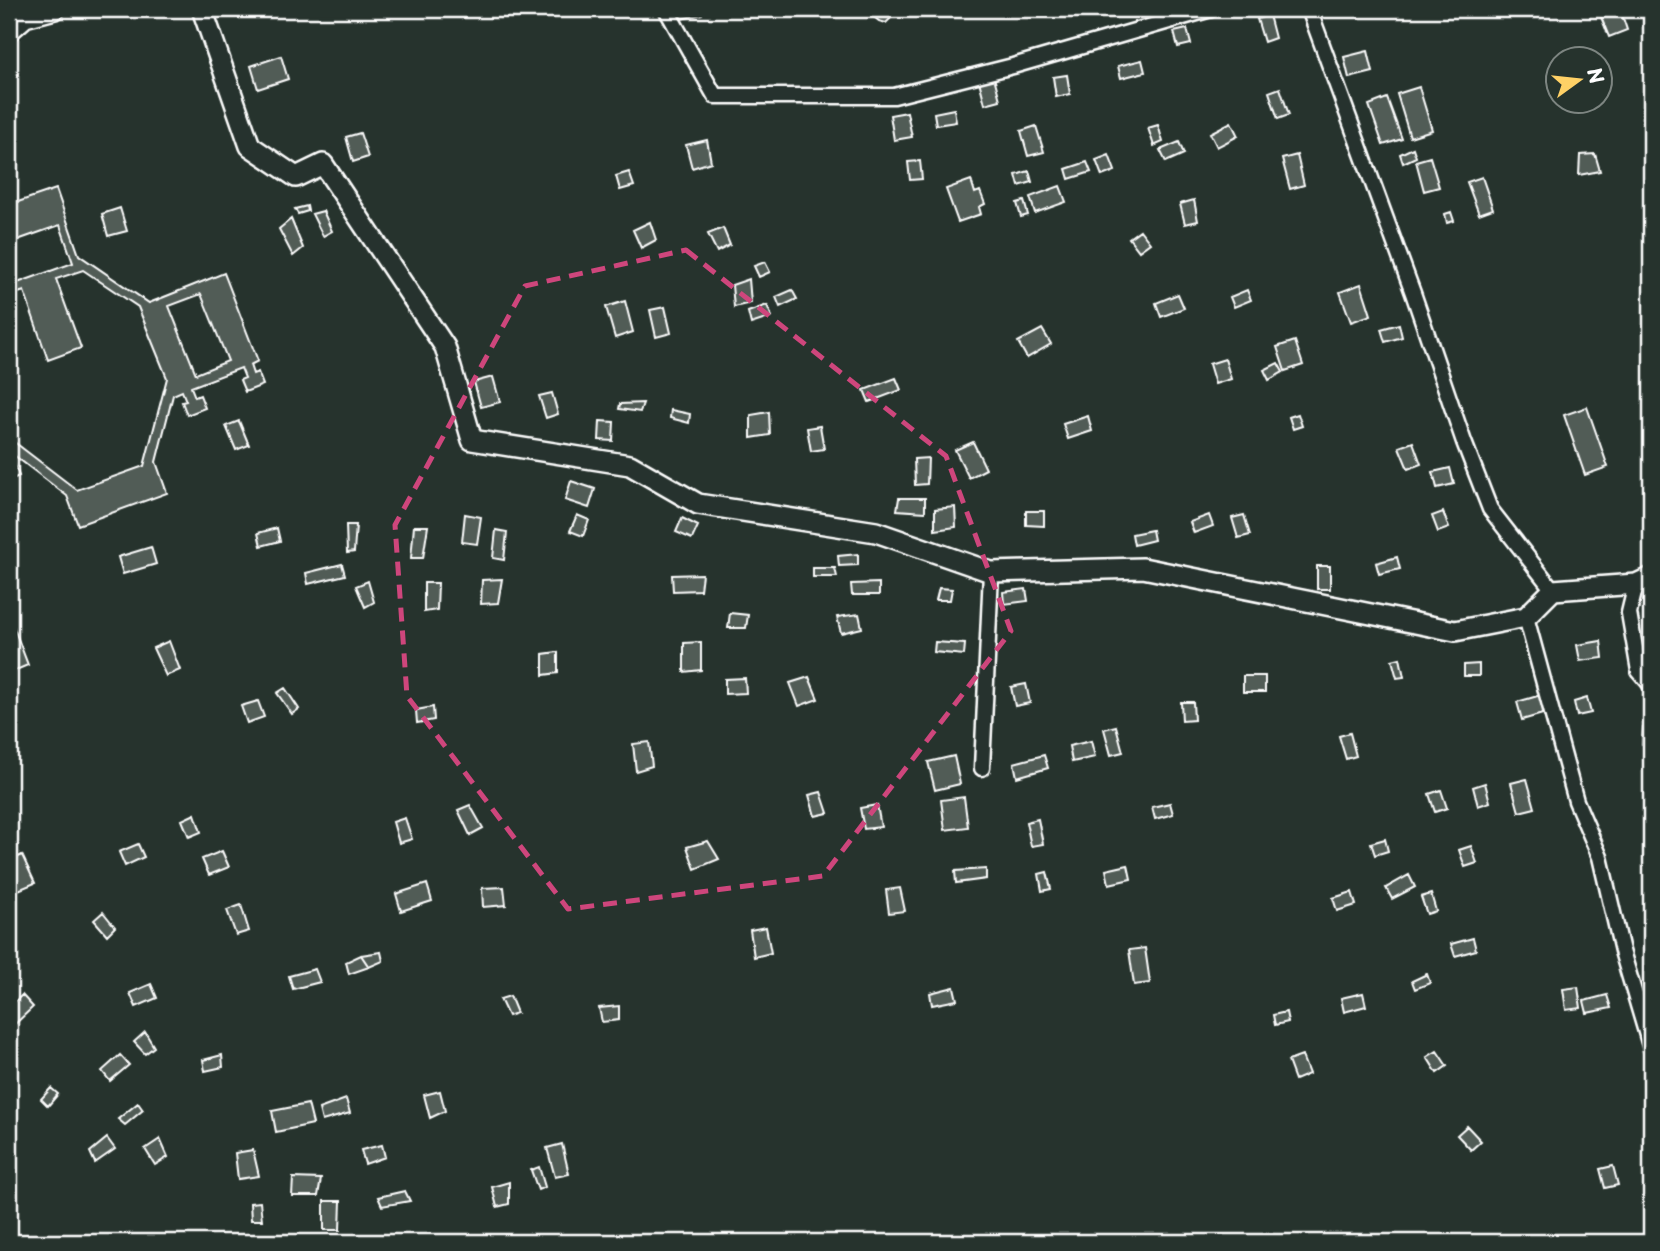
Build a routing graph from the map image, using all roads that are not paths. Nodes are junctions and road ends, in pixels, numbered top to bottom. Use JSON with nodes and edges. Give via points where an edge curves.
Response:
{"nodes":[{"id":1,"x":55,"y":9,"type":"edge"},
{"id":2,"x":202,"y":9,"type":"edge"},
{"id":3,"x":667,"y":9,"type":"edge"},
{"id":4,"x":1211,"y":9,"type":"edge"},
{"id":5,"x":1309,"y":9,"type":"edge"},
{"id":6,"x":25,"y":13,"type":"edge"},
{"id":7,"x":9,"y":31,"type":"edge"},
{"id":8,"x":991,"y":572,"type":"junction"},
{"id":9,"x":1644,"y":581,"type":"edge"},
{"id":10,"x":1553,"y":590,"type":"junction"},
{"id":11,"x":1526,"y":617,"type":"junction"},
{"id":12,"x":1651,"y":685,"type":"edge"},
{"id":13,"x":982,"y":768,"type":"dead end"},
{"id":14,"x":1651,"y":1049,"type":"edge"}],
"edges":[{"from":1,"to":6,"type":"street"},
{"from":2,"to":8,"type":"street","via":[[250,146],[296,177],[323,163],[445,347],[472,440],[631,465],[698,504],[876,532]]},
{"from":3,"to":4,"type":"street","via":[[715,96],[894,96]]},
{"from":5,"to":10,"type":"street","via":[[1490,509]]},
{"from":6,"to":7,"type":"street"},
{"from":8,"to":11,"type":"street","via":[[1143,568],[1455,631]]},
{"from":8,"to":13,"type":"street"},
{"from":9,"to":10,"type":"street"},
{"from":9,"to":12,"type":"street","via":[[1629,612],[1639,671]]},
{"from":10,"to":11,"type":"street"},
{"from":11,"to":14,"type":"street","via":[[1576,801],[1600,857]]}]}
